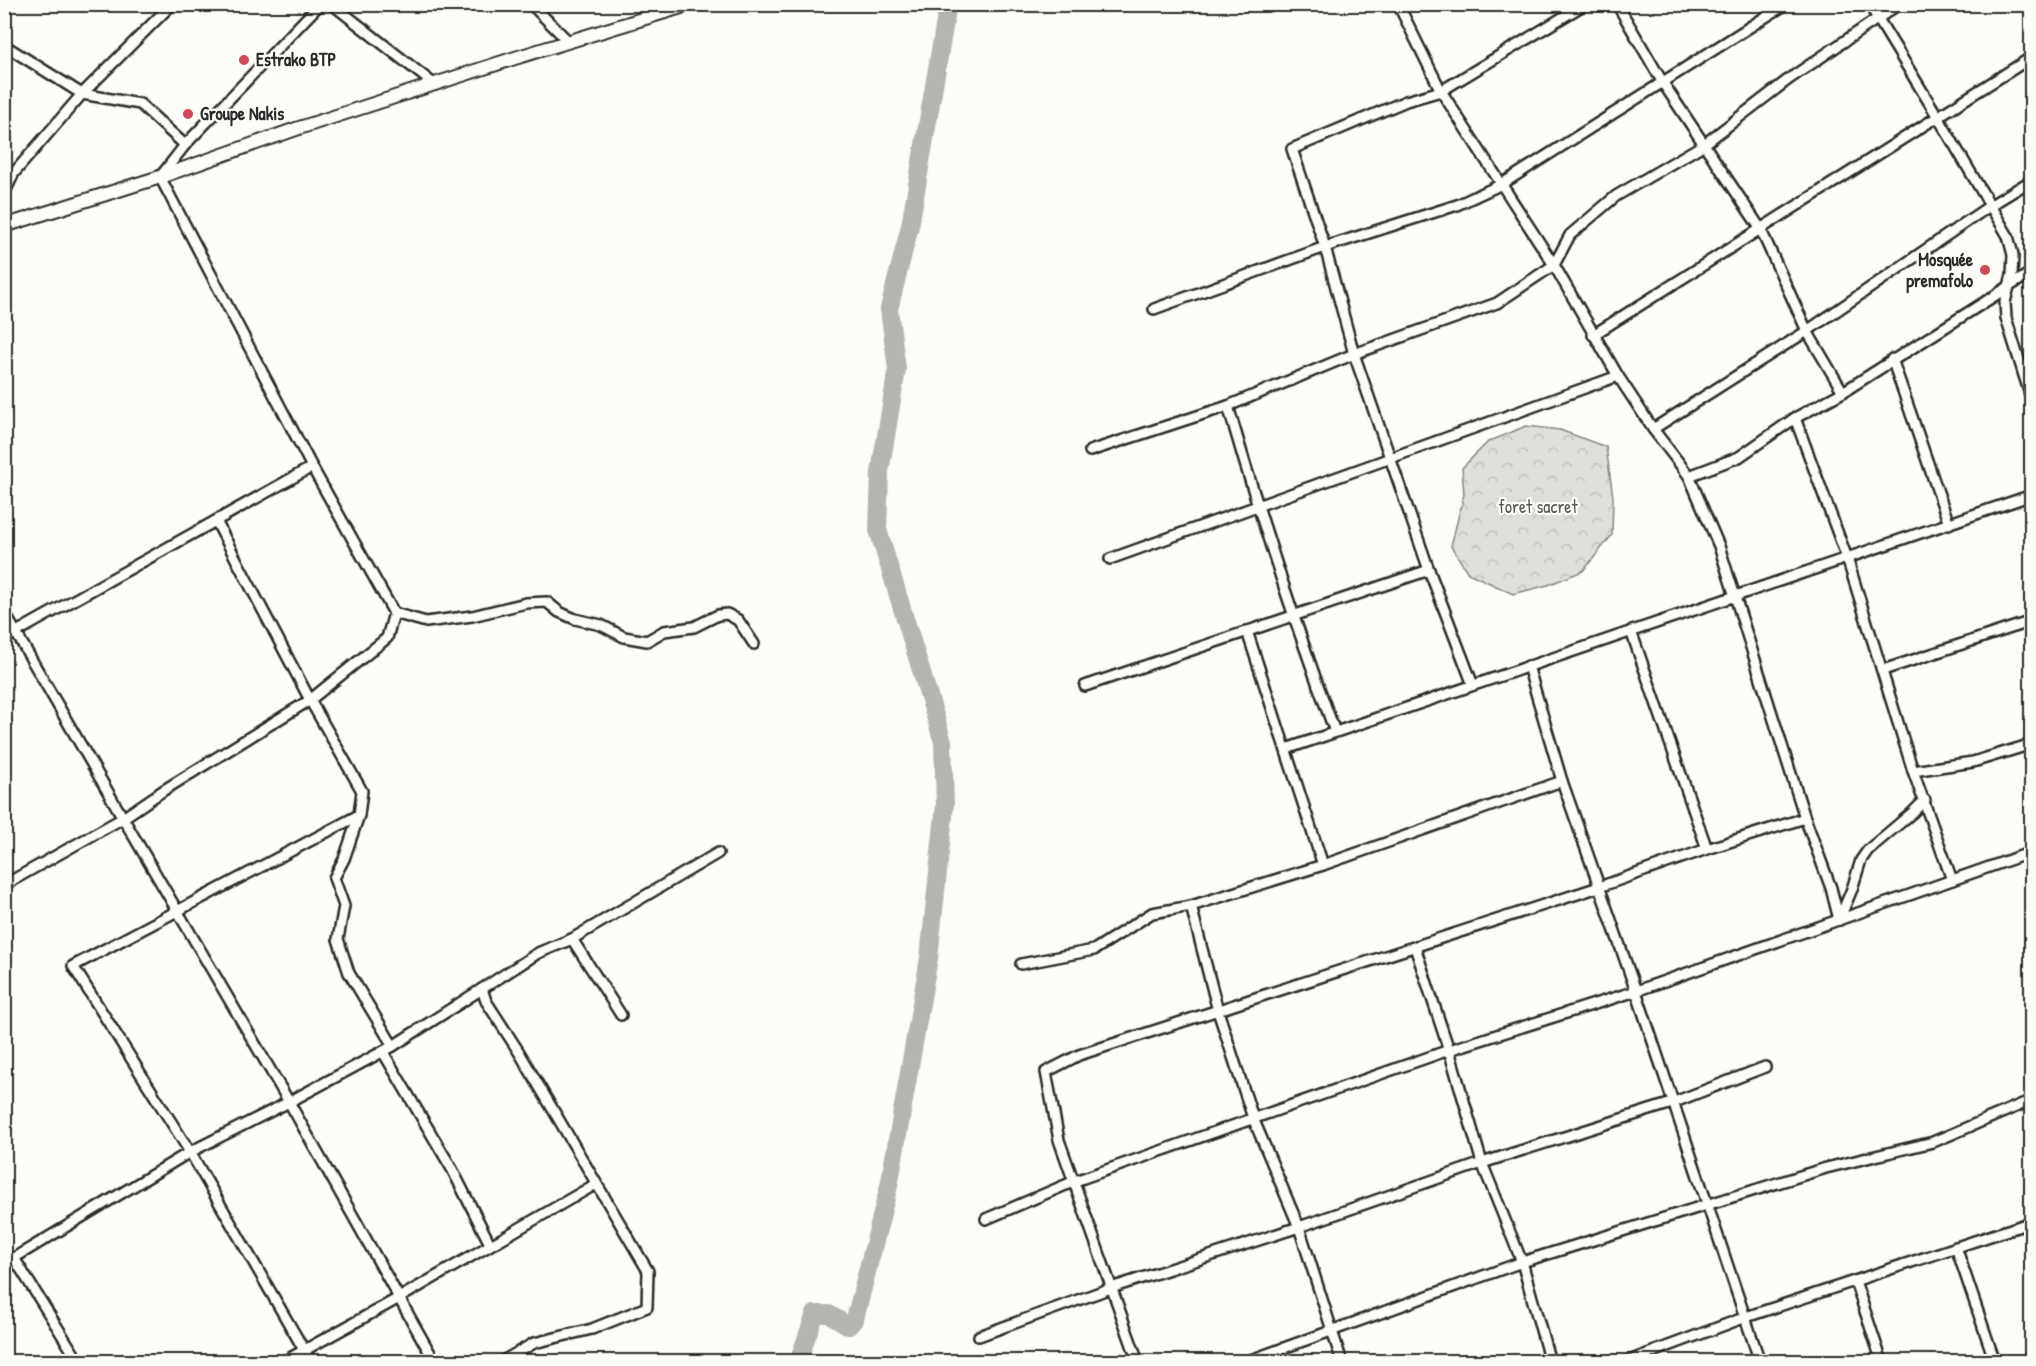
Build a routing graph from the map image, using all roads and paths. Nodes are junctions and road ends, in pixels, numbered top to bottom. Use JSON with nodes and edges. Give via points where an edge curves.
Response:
{"nodes":[{"id":1,"x":172,"y":4,"type":"edge"},
{"id":2,"x":320,"y":4,"type":"edge"},
{"id":3,"x":332,"y":4,"type":"edge"},
{"id":4,"x":531,"y":4,"type":"edge"},
{"id":5,"x":691,"y":4,"type":"edge"},
{"id":6,"x":1398,"y":4,"type":"edge"},
{"id":7,"x":1585,"y":4,"type":"edge"},
{"id":8,"x":1617,"y":4,"type":"edge"},
{"id":9,"x":1786,"y":4,"type":"edge"},
{"id":10,"x":1869,"y":4,"type":"edge"},
{"id":11,"x":1899,"y":4,"type":"edge"},
{"id":12,"x":1878,"y":18,"type":"junction"},
{"id":13,"x":569,"y":42,"type":"junction"},
{"id":14,"x":4,"y":45,"type":"edge"},
{"id":15,"x":2031,"y":57,"type":"edge"},
{"id":16,"x":1663,"y":82,"type":"junction"},
{"id":17,"x":435,"y":85,"type":"junction"},
{"id":18,"x":1441,"y":91,"type":"junction"},
{"id":19,"x":82,"y":94,"type":"junction"},
{"id":20,"x":1938,"y":117,"type":"junction"},
{"id":21,"x":1703,"y":145,"type":"junction"},
{"id":22,"x":185,"y":146,"type":"junction"},
{"id":23,"x":160,"y":177,"type":"junction"},
{"id":24,"x":2031,"y":180,"type":"edge"},
{"id":25,"x":1502,"y":184,"type":"junction"},
{"id":26,"x":4,"y":194,"type":"edge"},
{"id":27,"x":1991,"y":205,"type":"junction"},
{"id":28,"x":4,"y":226,"type":"edge"},
{"id":29,"x":1760,"y":228,"type":"junction"},
{"id":30,"x":1325,"y":247,"type":"junction"},
{"id":31,"x":1554,"y":265,"type":"junction"},
{"id":32,"x":2031,"y":272,"type":"edge"},
{"id":33,"x":2008,"y":286,"type":"junction"},
{"id":34,"x":1154,"y":309,"type":"dead end"},
{"id":35,"x":1807,"y":331,"type":"junction"},
{"id":36,"x":1593,"y":335,"type":"junction"},
{"id":37,"x":1354,"y":354,"type":"junction"},
{"id":38,"x":1893,"y":359,"type":"junction"},
{"id":39,"x":1618,"y":376,"type":"junction"},
{"id":40,"x":1843,"y":392,"type":"junction"},
{"id":41,"x":2031,"y":401,"type":"edge"},
{"id":42,"x":1228,"y":406,"type":"junction"},
{"id":43,"x":1795,"y":418,"type":"junction"},
{"id":44,"x":1653,"y":429,"type":"junction"},
{"id":45,"x":1090,"y":451,"type":"dead end"},
{"id":46,"x":1390,"y":458,"type":"junction"},
{"id":47,"x":312,"y":467,"type":"junction"},
{"id":48,"x":1689,"y":476,"type":"junction"},
{"id":49,"x":2031,"y":495,"type":"edge"},
{"id":50,"x":1257,"y":506,"type":"junction"},
{"id":51,"x":216,"y":520,"type":"junction"},
{"id":52,"x":1949,"y":524,"type":"junction"},
{"id":53,"x":1847,"y":558,"type":"junction"},
{"id":54,"x":1110,"y":559,"type":"dead end"},
{"id":55,"x":1429,"y":570,"type":"junction"},
{"id":56,"x":1734,"y":597,"type":"junction"},
{"id":57,"x":4,"y":612,"type":"edge"},
{"id":58,"x":394,"y":613,"type":"junction"},
{"id":59,"x":1293,"y":616,"type":"junction"},
{"id":60,"x":2031,"y":621,"type":"edge"},
{"id":61,"x":1247,"y":631,"type":"junction"},
{"id":62,"x":1631,"y":631,"type":"junction"},
{"id":63,"x":16,"y":632,"type":"junction"},
{"id":64,"x":4,"y":639,"type":"edge"},
{"id":65,"x":754,"y":644,"type":"dead end"},
{"id":66,"x":1528,"y":666,"type":"junction"},
{"id":67,"x":1883,"y":670,"type":"junction"},
{"id":68,"x":1473,"y":685,"type":"junction"},
{"id":69,"x":1085,"y":686,"type":"dead end"},
{"id":70,"x":310,"y":700,"type":"junction"},
{"id":71,"x":1335,"y":732,"type":"junction"},
{"id":72,"x":2031,"y":744,"type":"edge"},
{"id":73,"x":1286,"y":748,"type":"junction"},
{"id":74,"x":1913,"y":771,"type":"junction"},
{"id":75,"x":1562,"y":781,"type":"junction"},
{"id":76,"x":1924,"y":800,"type":"junction"},
{"id":77,"x":358,"y":814,"type":"junction"},
{"id":78,"x":123,"y":818,"type":"junction"},
{"id":79,"x":1805,"y":818,"type":"junction"},
{"id":80,"x":1707,"y":849,"type":"junction"},
{"id":81,"x":2031,"y":852,"type":"edge"},
{"id":82,"x":718,"y":853,"type":"dead end"},
{"id":83,"x":1323,"y":865,"type":"junction"},
{"id":84,"x":1952,"y":880,"type":"junction"},
{"id":85,"x":4,"y":885,"type":"edge"},
{"id":86,"x":1599,"y":887,"type":"junction"},
{"id":87,"x":1191,"y":906,"type":"junction"},
{"id":88,"x":177,"y":909,"type":"junction"},
{"id":89,"x":1839,"y":920,"type":"junction"},
{"id":90,"x":572,"y":939,"type":"junction"},
{"id":91,"x":1415,"y":947,"type":"junction"},
{"id":92,"x":1021,"y":964,"type":"dead end"},
{"id":93,"x":482,"y":989,"type":"junction"},
{"id":94,"x":1636,"y":991,"type":"junction"},
{"id":95,"x":1218,"y":1011,"type":"junction"},
{"id":96,"x":621,"y":1015,"type":"dead end"},
{"id":97,"x":393,"y":1046,"type":"junction"},
{"id":98,"x":1449,"y":1050,"type":"junction"},
{"id":99,"x":383,"y":1052,"type":"junction"},
{"id":100,"x":1765,"y":1067,"type":"dead end"},
{"id":101,"x":2031,"y":1100,"type":"edge"},
{"id":102,"x":289,"y":1102,"type":"junction"},
{"id":103,"x":1672,"y":1103,"type":"junction"},
{"id":104,"x":1253,"y":1118,"type":"junction"},
{"id":105,"x":190,"y":1152,"type":"junction"},
{"id":106,"x":1482,"y":1163,"type":"junction"},
{"id":107,"x":1075,"y":1181,"type":"junction"},
{"id":108,"x":596,"y":1184,"type":"junction"},
{"id":109,"x":1706,"y":1206,"type":"junction"},
{"id":110,"x":986,"y":1219,"type":"dead end"},
{"id":111,"x":2031,"y":1222,"type":"edge"},
{"id":112,"x":1299,"y":1227,"type":"junction"},
{"id":113,"x":490,"y":1244,"type":"junction"},
{"id":114,"x":1956,"y":1247,"type":"junction"},
{"id":115,"x":14,"y":1258,"type":"junction"},
{"id":116,"x":1522,"y":1262,"type":"junction"},
{"id":117,"x":4,"y":1264,"type":"edge"},
{"id":118,"x":1855,"y":1281,"type":"junction"},
{"id":119,"x":1112,"y":1288,"type":"junction"},
{"id":120,"x":399,"y":1298,"type":"junction"},
{"id":121,"x":1746,"y":1317,"type":"junction"},
{"id":122,"x":1331,"y":1330,"type":"junction"},
{"id":123,"x":979,"y":1336,"type":"dead end"},
{"id":124,"x":305,"y":1350,"type":"junction"},
{"id":125,"x":1639,"y":1359,"type":"edge"},
{"id":126,"x":79,"y":1362,"type":"edge"},
{"id":127,"x":283,"y":1362,"type":"edge"},
{"id":128,"x":311,"y":1362,"type":"edge"},
{"id":129,"x":435,"y":1362,"type":"edge"},
{"id":130,"x":501,"y":1362,"type":"edge"},
{"id":131,"x":1138,"y":1362,"type":"edge"},
{"id":132,"x":1245,"y":1362,"type":"edge"},
{"id":133,"x":1342,"y":1362,"type":"edge"},
{"id":134,"x":1550,"y":1362,"type":"edge"},
{"id":135,"x":1626,"y":1362,"type":"edge"},
{"id":136,"x":1760,"y":1362,"type":"edge"},
{"id":137,"x":1882,"y":1362,"type":"edge"},
{"id":138,"x":1995,"y":1362,"type":"edge"}],
"edges":[{"from":1,"to":19,"type":"street"},
{"from":2,"to":22,"type":"street"},
{"from":3,"to":17,"type":"street"},
{"from":4,"to":13,"type":"street"},
{"from":5,"to":13,"type":"main road"},
{"from":6,"to":18,"type":"street"},
{"from":7,"to":18,"type":"street"},
{"from":8,"to":16,"type":"street"},
{"from":9,"to":16,"type":"street"},
{"from":10,"to":12,"type":"street"},
{"from":11,"to":12,"type":"street"},
{"from":12,"to":20,"type":"street"},
{"from":12,"to":21,"type":"street"},
{"from":13,"to":17,"type":"main road"},
{"from":14,"to":19,"type":"street"},
{"from":15,"to":20,"type":"street"},
{"from":16,"to":21,"type":"street"},
{"from":16,"to":25,"type":"street"},
{"from":17,"to":23,"type":"main road"},
{"from":18,"to":25,"type":"street"},
{"from":18,"to":30,"type":"street","via":[[1406,101],[1292,149]]},
{"from":19,"to":22,"type":"street","via":[[140,104]]},
{"from":19,"to":26,"type":"street","via":[[14,173]]},
{"from":20,"to":27,"type":"street"},
{"from":20,"to":29,"type":"street"},
{"from":21,"to":29,"type":"street"},
{"from":21,"to":31,"type":"street","via":[[1616,196],[1570,235]]},
{"from":22,"to":23,"type":"street"},
{"from":23,"to":28,"type":"main road"},
{"from":23,"to":47,"type":"street"},
{"from":24,"to":27,"type":"street"},
{"from":25,"to":30,"type":"street","via":[[1457,205]]},
{"from":25,"to":31,"type":"street"},
{"from":27,"to":33,"type":"street","via":[[2008,236],[2013,255]]},
{"from":27,"to":35,"type":"street"},
{"from":29,"to":35,"type":"street"},
{"from":29,"to":36,"type":"street"},
{"from":30,"to":34,"type":"street"},
{"from":30,"to":37,"type":"street"},
{"from":31,"to":36,"type":"street"},
{"from":31,"to":37,"type":"street","via":[[1497,303]]},
{"from":32,"to":33,"type":"street"},
{"from":33,"to":38,"type":"street"},
{"from":33,"to":41,"type":"street","via":[[2006,318]]},
{"from":35,"to":40,"type":"street"},
{"from":35,"to":44,"type":"street"},
{"from":36,"to":39,"type":"street"},
{"from":37,"to":42,"type":"street"},
{"from":37,"to":46,"type":"street"},
{"from":38,"to":40,"type":"street"},
{"from":38,"to":52,"type":"street"},
{"from":39,"to":44,"type":"street"},
{"from":39,"to":46,"type":"street"},
{"from":40,"to":43,"type":"street"},
{"from":42,"to":45,"type":"street"},
{"from":42,"to":50,"type":"street"},
{"from":43,"to":48,"type":"street","via":[[1739,457]]},
{"from":43,"to":53,"type":"street"},
{"from":44,"to":48,"type":"street"},
{"from":46,"to":50,"type":"street"},
{"from":46,"to":55,"type":"street"},
{"from":47,"to":51,"type":"street"},
{"from":47,"to":58,"type":"street"},
{"from":48,"to":56,"type":"street","via":[[1719,546]]},
{"from":49,"to":52,"type":"street"},
{"from":50,"to":54,"type":"street"},
{"from":50,"to":59,"type":"street"},
{"from":51,"to":63,"type":"street"},
{"from":51,"to":70,"type":"street"},
{"from":52,"to":53,"type":"street"},
{"from":53,"to":56,"type":"street"},
{"from":53,"to":67,"type":"street"},
{"from":55,"to":59,"type":"street"},
{"from":55,"to":68,"type":"street"},
{"from":56,"to":62,"type":"street"},
{"from":56,"to":79,"type":"street"},
{"from":57,"to":63,"type":"street"},
{"from":58,"to":65,"type":"street","via":[[426,622],[547,602],[576,620],[647,641],[664,631],[694,627],[727,614],[738,620]]},
{"from":58,"to":70,"type":"street","via":[[387,638]]},
{"from":59,"to":61,"type":"street"},
{"from":59,"to":71,"type":"street"},
{"from":60,"to":67,"type":"street"},
{"from":61,"to":69,"type":"street"},
{"from":61,"to":73,"type":"street"},
{"from":62,"to":66,"type":"street"},
{"from":62,"to":80,"type":"street"},
{"from":63,"to":64,"type":"street"},
{"from":63,"to":78,"type":"street"},
{"from":66,"to":68,"type":"street"},
{"from":66,"to":75,"type":"street"},
{"from":67,"to":74,"type":"street"},
{"from":68,"to":71,"type":"street"},
{"from":70,"to":77,"type":"street","via":[[362,791]]},
{"from":70,"to":78,"type":"street"},
{"from":71,"to":73,"type":"street"},
{"from":72,"to":74,"type":"street","via":[[1973,762]]},
{"from":73,"to":83,"type":"street"},
{"from":74,"to":76,"type":"street"},
{"from":75,"to":83,"type":"street"},
{"from":75,"to":86,"type":"street"},
{"from":76,"to":84,"type":"street"},
{"from":76,"to":89,"type":"street","via":[[1868,850]]},
{"from":77,"to":88,"type":"street"},
{"from":77,"to":97,"type":"street","via":[[344,859],[333,878],[344,906],[338,939],[349,973]]},
{"from":78,"to":85,"type":"street"},
{"from":78,"to":88,"type":"street"},
{"from":79,"to":80,"type":"street"},
{"from":79,"to":89,"type":"street"},
{"from":80,"to":86,"type":"street"},
{"from":81,"to":84,"type":"street"},
{"from":82,"to":90,"type":"street"},
{"from":83,"to":87,"type":"street"},
{"from":84,"to":89,"type":"street"},
{"from":86,"to":91,"type":"street"},
{"from":86,"to":94,"type":"street"},
{"from":87,"to":92,"type":"street","via":[[1152,912],[1094,950]]},
{"from":87,"to":95,"type":"street"},
{"from":88,"to":102,"type":"street"},
{"from":88,"to":105,"type":"street","via":[[73,966]]},
{"from":89,"to":94,"type":"street"},
{"from":90,"to":93,"type":"street","via":[[538,953]]},
{"from":90,"to":96,"type":"street"},
{"from":91,"to":95,"type":"street"},
{"from":91,"to":98,"type":"street"},
{"from":93,"to":97,"type":"street"},
{"from":93,"to":108,"type":"street"},
{"from":94,"to":98,"type":"street"},
{"from":94,"to":103,"type":"street"},
{"from":95,"to":104,"type":"street"},
{"from":95,"to":107,"type":"street","via":[[1079,1055],[1046,1072],[1059,1140]]},
{"from":97,"to":99,"type":"street"},
{"from":98,"to":104,"type":"street"},
{"from":98,"to":106,"type":"street"},
{"from":99,"to":102,"type":"street"},
{"from":99,"to":113,"type":"street"},
{"from":100,"to":103,"type":"street"},
{"from":101,"to":109,"type":"street","via":[[1933,1142],[1826,1168]]},
{"from":102,"to":105,"type":"street"},
{"from":102,"to":120,"type":"street"},
{"from":103,"to":106,"type":"street"},
{"from":103,"to":109,"type":"street"},
{"from":104,"to":107,"type":"street"},
{"from":104,"to":112,"type":"street"},
{"from":105,"to":115,"type":"street"},
{"from":105,"to":124,"type":"street"},
{"from":106,"to":112,"type":"street"},
{"from":106,"to":116,"type":"street"},
{"from":107,"to":110,"type":"street"},
{"from":107,"to":119,"type":"street"},
{"from":108,"to":113,"type":"street"},
{"from":108,"to":130,"type":"street","via":[[648,1271],[647,1307],[592,1329],[534,1343]]},
{"from":109,"to":116,"type":"street"},
{"from":109,"to":121,"type":"street"},
{"from":111,"to":114,"type":"street"},
{"from":112,"to":119,"type":"street"},
{"from":112,"to":122,"type":"street"},
{"from":113,"to":120,"type":"street"},
{"from":114,"to":118,"type":"street"},
{"from":114,"to":138,"type":"street"},
{"from":115,"to":117,"type":"street"},
{"from":115,"to":126,"type":"street"},
{"from":116,"to":122,"type":"street"},
{"from":116,"to":134,"type":"street"},
{"from":118,"to":121,"type":"street"},
{"from":118,"to":137,"type":"street"},
{"from":119,"to":123,"type":"street"},
{"from":119,"to":131,"type":"street"},
{"from":120,"to":124,"type":"street"},
{"from":120,"to":129,"type":"street"},
{"from":121,"to":125,"type":"street"},
{"from":121,"to":136,"type":"street"},
{"from":122,"to":132,"type":"street"},
{"from":122,"to":133,"type":"street"},
{"from":124,"to":127,"type":"street"},
{"from":124,"to":128,"type":"street"},
{"from":125,"to":135,"type":"street"}]}
